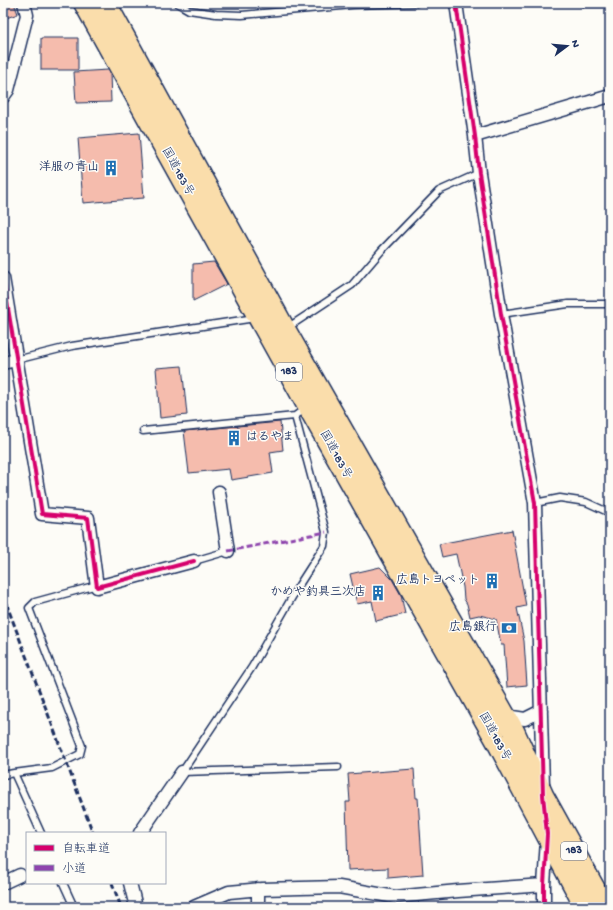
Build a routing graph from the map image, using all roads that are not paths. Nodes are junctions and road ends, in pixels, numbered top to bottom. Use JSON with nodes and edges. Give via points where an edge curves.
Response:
{"nodes":[{"id":1,"x":24,"y":3,"type":"edge"},
{"id":2,"x":84,"y":3,"type":"edge"},
{"id":3,"x":106,"y":3,"type":"edge"},
{"id":4,"x":177,"y":3,"type":"edge"},
{"id":5,"x":416,"y":3,"type":"edge"},
{"id":6,"x":456,"y":3,"type":"edge"},
{"id":7,"x":583,"y":3,"type":"edge"},
{"id":8,"x":610,"y":3,"type":"edge"},
{"id":9,"x":610,"y":96,"type":"edge"},
{"id":10,"x":3,"y":97,"type":"edge"},
{"id":11,"x":475,"y":136,"type":"junction"},
{"id":12,"x":479,"y":173,"type":"junction"},
{"id":13,"x":3,"y":278,"type":"edge"},
{"id":14,"x":610,"y":304,"type":"edge"},
{"id":15,"x":501,"y":314,"type":"junction"},
{"id":16,"x":258,"y":318,"type":"junction"},
{"id":17,"x":277,"y":333,"type":"junction"},
{"id":18,"x":16,"y":360,"type":"junction"},
{"id":19,"x":3,"y":363,"type":"edge"},
{"id":20,"x":302,"y":412,"type":"junction"},
{"id":21,"x":143,"y":431,"type":"dead end"},
{"id":22,"x":219,"y":492,"type":"dead end"},
{"id":23,"x":534,"y":503,"type":"junction"},
{"id":24,"x":610,"y":513,"type":"edge"},
{"id":25,"x":228,"y":551,"type":"joint"},
{"id":26,"x":194,"y":561,"type":"joint"},
{"id":27,"x":97,"y":584,"type":"junction"},
{"id":28,"x":541,"y":711,"type":"junction"},
{"id":29,"x":506,"y":716,"type":"junction"},
{"id":30,"x":338,"y":767,"type":"dead end"},
{"id":31,"x":182,"y":772,"type":"junction"},
{"id":32,"x":14,"y":773,"type":"junction"},
{"id":33,"x":3,"y":775,"type":"edge"},
{"id":34,"x":543,"y":795,"type":"junction"},
{"id":35,"x":41,"y":832,"type":"edge"},
{"id":36,"x":141,"y":832,"type":"edge"},
{"id":37,"x":547,"y":834,"type":"junction"},
{"id":38,"x":20,"y":874,"type":"dead end"},
{"id":39,"x":3,"y":882,"type":"edge"},
{"id":40,"x":63,"y":884,"type":"edge"},
{"id":41,"x":130,"y":884,"type":"edge"},
{"id":42,"x":544,"y":886,"type":"junction"},
{"id":43,"x":258,"y":889,"type":"junction"},
{"id":44,"x":74,"y":907,"type":"edge"},
{"id":45,"x":136,"y":907,"type":"edge"},
{"id":46,"x":194,"y":907,"type":"edge"},
{"id":47,"x":258,"y":907,"type":"edge"},
{"id":48,"x":544,"y":907,"type":"edge"},
{"id":49,"x":585,"y":907,"type":"edge"},
{"id":50,"x":605,"y":907,"type":"edge"}],
"edges":[{"from":1,"to":10,"type":"street","via":[[27,15],[8,90]]},
{"from":2,"to":16,"type":"highway","name":"国道183号","number":"183"},
{"from":3,"to":17,"type":"highway","name":"国道183号","number":"183"},
{"from":4,"to":5,"type":"lane","via":[[189,10],[242,15],[353,4]]},
{"from":6,"to":11,"type":"street"},
{"from":7,"to":8,"type":"lane"},
{"from":9,"to":11,"type":"street"},
{"from":11,"to":12,"type":"street"},
{"from":12,"to":15,"type":"street"},
{"from":12,"to":17,"type":"lane","via":[[439,191],[352,285]]},
{"from":13,"to":18,"type":"street"},
{"from":14,"to":15,"type":"lane","via":[[568,304]]},
{"from":15,"to":23,"type":"street"},
{"from":16,"to":17,"type":"highway","name":"国道183号","number":"183"},
{"from":16,"to":18,"type":"lane","via":[[72,346]]},
{"from":17,"to":20,"type":"highway","name":"国道183号","number":"183"},
{"from":17,"to":29,"type":"highway","name":"国道183号","number":"183"},
{"from":18,"to":19,"type":"street"},
{"from":18,"to":27,"type":"street","via":[[42,514],[88,518]]},
{"from":20,"to":21,"type":"lane"},
{"from":20,"to":31,"type":"lane","via":[[326,532],[324,546],[252,667]]},
{"from":20,"to":37,"type":"highway","name":"国道183号","number":"183","via":[[496,740]]},
{"from":22,"to":25,"type":"street"},
{"from":23,"to":24,"type":"lane","via":[[560,498],[586,502]]},
{"from":23,"to":28,"type":"street"},
{"from":25,"to":26,"type":"lane"},
{"from":26,"to":27,"type":"street","via":[[97,587]]},
{"from":27,"to":32,"type":"lane","via":[[35,602],[29,608],[82,746],[80,754],[52,768]]},
{"from":28,"to":29,"type":"street","via":[[525,719]]},
{"from":28,"to":34,"type":"street"},
{"from":29,"to":34,"type":"highway","name":"国道183号","number":"183"},
{"from":30,"to":31,"type":"lane"},
{"from":31,"to":36,"type":"street"},
{"from":32,"to":33,"type":"lane"},
{"from":32,"to":35,"type":"lane"},
{"from":34,"to":37,"type":"street"},
{"from":34,"to":50,"type":"highway","name":"国道183号","number":"183"},
{"from":37,"to":42,"type":"street"},
{"from":37,"to":49,"type":"highway","name":"国道183号","number":"183"},
{"from":38,"to":39,"type":"street"},
{"from":40,"to":44,"type":"lane"},
{"from":41,"to":45,"type":"street"},
{"from":42,"to":43,"type":"street","via":[[395,898],[339,887]]},
{"from":42,"to":48,"type":"street"},
{"from":43,"to":46,"type":"street","via":[[229,892]]},
{"from":43,"to":47,"type":"street"}]}
